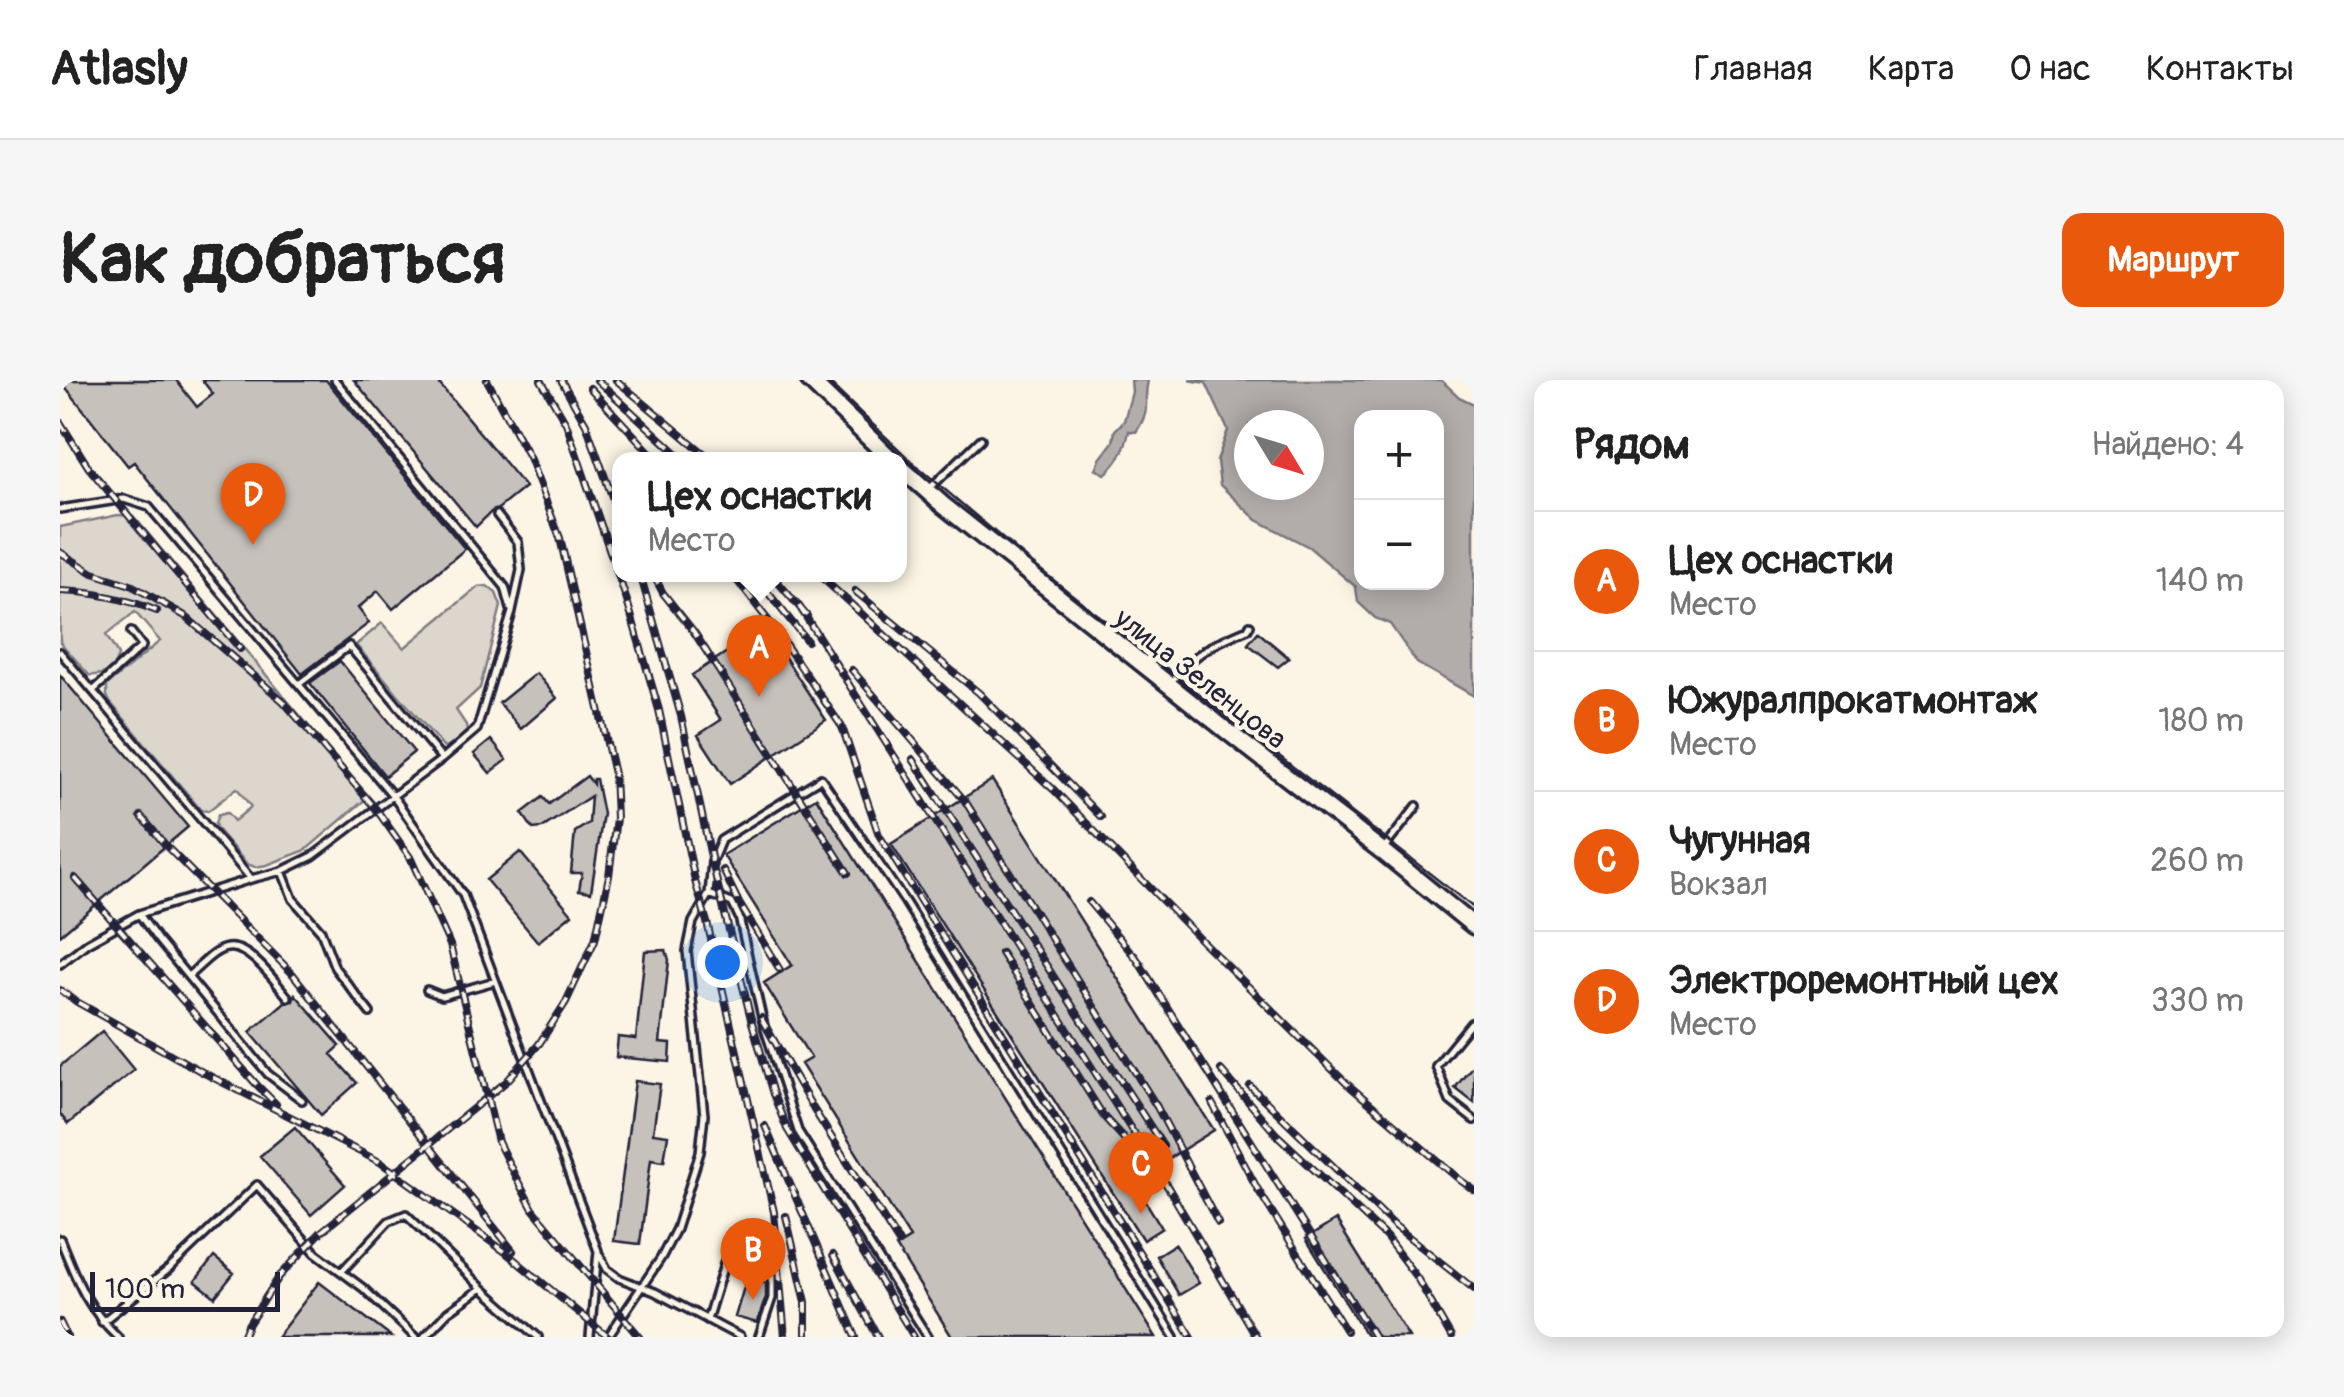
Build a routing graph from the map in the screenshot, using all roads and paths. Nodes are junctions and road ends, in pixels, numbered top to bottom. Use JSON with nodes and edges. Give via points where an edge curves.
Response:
{"nodes":[{"id":1,"x":336,"y":380,"type":"edge"},
{"id":2,"x":809,"y":380,"type":"edge"},
{"id":3,"x":981,"y":438,"type":"dead end"},
{"id":4,"x":884,"y":452,"type":"edge"},
{"id":5,"x":907,"y":473,"type":"edge"},
{"id":6,"x":928,"y":491,"type":"junction"},
{"id":7,"x":60,"y":509,"type":"edge"},
{"id":8,"x":497,"y":515,"type":"dead end"},
{"id":9,"x":512,"y":612,"type":"junction"},
{"id":10,"x":1250,"y":625,"type":"dead end"},
{"id":11,"x":131,"y":632,"type":"dead end"},
{"id":12,"x":60,"y":652,"type":"edge"},
{"id":13,"x":299,"y":684,"type":"junction"},
{"id":14,"x":1169,"y":684,"type":"junction"},
{"id":15,"x":93,"y":691,"type":"junction"},
{"id":16,"x":442,"y":760,"type":"junction"},
{"id":17,"x":393,"y":796,"type":"junction"},
{"id":18,"x":1418,"y":806,"type":"dead end"},
{"id":19,"x":1382,"y":851,"type":"junction"},
{"id":20,"x":282,"y":871,"type":"junction"},
{"id":21,"x":251,"y":880,"type":"junction"},
{"id":22,"x":709,"y":894,"type":"junction"},
{"id":23,"x":140,"y":914,"type":"junction"},
{"id":24,"x":1474,"y":926,"type":"edge"},
{"id":25,"x":60,"y":964,"type":"edge"},
{"id":26,"x":188,"y":976,"type":"junction"},
{"id":27,"x":496,"y":981,"type":"junction"},
{"id":28,"x":427,"y":990,"type":"dead end"},
{"id":29,"x":288,"y":998,"type":"dead end"},
{"id":30,"x":370,"y":1013,"type":"dead end"},
{"id":31,"x":1474,"y":1025,"type":"edge"},
{"id":32,"x":302,"y":1100,"type":"dead end"},
{"id":33,"x":1474,"y":1120,"type":"edge"},
{"id":34,"x":60,"y":1240,"type":"edge"},
{"id":35,"x":598,"y":1251,"type":"junction"},
{"id":36,"x":341,"y":1272,"type":"junction"},
{"id":37,"x":642,"y":1286,"type":"junction"},
{"id":38,"x":482,"y":1288,"type":"junction"},
{"id":39,"x":707,"y":1320,"type":"junction"},
{"id":40,"x":102,"y":1322,"type":"junction"},
{"id":41,"x":118,"y":1337,"type":"edge"},
{"id":42,"x":415,"y":1337,"type":"edge"},
{"id":43,"x":424,"y":1337,"type":"edge"},
{"id":44,"x":538,"y":1337,"type":"edge"},
{"id":45,"x":590,"y":1337,"type":"edge"},
{"id":46,"x":608,"y":1337,"type":"edge"},
{"id":47,"x":740,"y":1337,"type":"edge"},
{"id":48,"x":758,"y":1337,"type":"edge"},
{"id":49,"x":928,"y":1337,"type":"edge"},
{"id":50,"x":1174,"y":1337,"type":"edge"}],
"edges":[{"from":1,"to":9,"type":"lane","via":[[505,586]]},
{"from":2,"to":4,"type":"main road"},
{"from":3,"to":6,"type":"lane"},
{"from":5,"to":6,"type":"main road","name":"улица Зеленцова"},
{"from":6,"to":14,"type":"main road","name":"улица Зеленцова"},
{"from":7,"to":13,"type":"lane","via":[[124,499],[149,507]]},
{"from":8,"to":9,"type":"lane","via":[[518,542],[521,570]]},
{"from":9,"to":16,"type":"lane","via":[[477,729]]},
{"from":10,"to":14,"type":"lane","via":[[1198,652]]},
{"from":11,"to":15,"type":"lane","via":[[142,646]]},
{"from":12,"to":15,"type":"lane"},
{"from":13,"to":16,"type":"lane","via":[[348,646]]},
{"from":13,"to":17,"type":"lane"},
{"from":14,"to":19,"type":"main road","name":"улица Зеленцова"},
{"from":15,"to":21,"type":"lane"},
{"from":16,"to":17,"type":"lane"},
{"from":17,"to":20,"type":"lane"},
{"from":17,"to":27,"type":"lane","via":[[463,896]]},
{"from":18,"to":19,"type":"lane"},
{"from":19,"to":24,"type":"main road","name":"улица Зеленцова"},
{"from":20,"to":21,"type":"lane"},
{"from":20,"to":30,"type":"lane","via":[[294,899],[321,931],[335,968]]},
{"from":21,"to":23,"type":"lane"},
{"from":22,"to":37,"type":"lane","via":[[687,951],[704,1115],[700,1152],[676,1228]]},
{"from":22,"to":49,"type":"lane","via":[[732,902],[739,917],[798,1131]]},
{"from":22,"to":50,"type":"lane","via":[[721,840],[820,778],[905,902]]},
{"from":23,"to":25,"type":"lane"},
{"from":23,"to":26,"type":"lane"},
{"from":26,"to":29,"type":"lane","via":[[227,948],[241,950]]},
{"from":26,"to":32,"type":"lane","via":[[268,1074]]},
{"from":27,"to":28,"type":"lane","via":[[442,996]]},
{"from":27,"to":35,"type":"lane"},
{"from":31,"to":33,"type":"lane","via":[[1436,1066],[1450,1102]]},
{"from":34,"to":40,"type":"lane","via":[[84,1298]]},
{"from":35,"to":37,"type":"lane","via":[[607,1269]]},
{"from":35,"to":45,"type":"lane"},
{"from":36,"to":38,"type":"lane","via":[[389,1220],[406,1214]]},
{"from":36,"to":40,"type":"lane","via":[[256,1185]]},
{"from":36,"to":42,"type":"lane"},
{"from":37,"to":39,"type":"lane"},
{"from":37,"to":46,"type":"lane"},
{"from":38,"to":43,"type":"lane"},
{"from":38,"to":44,"type":"lane"},
{"from":39,"to":47,"type":"lane"},
{"from":39,"to":48,"type":"lane","via":[[726,1258],[772,1272],[772,1298]]},
{"from":40,"to":41,"type":"lane"}]}
